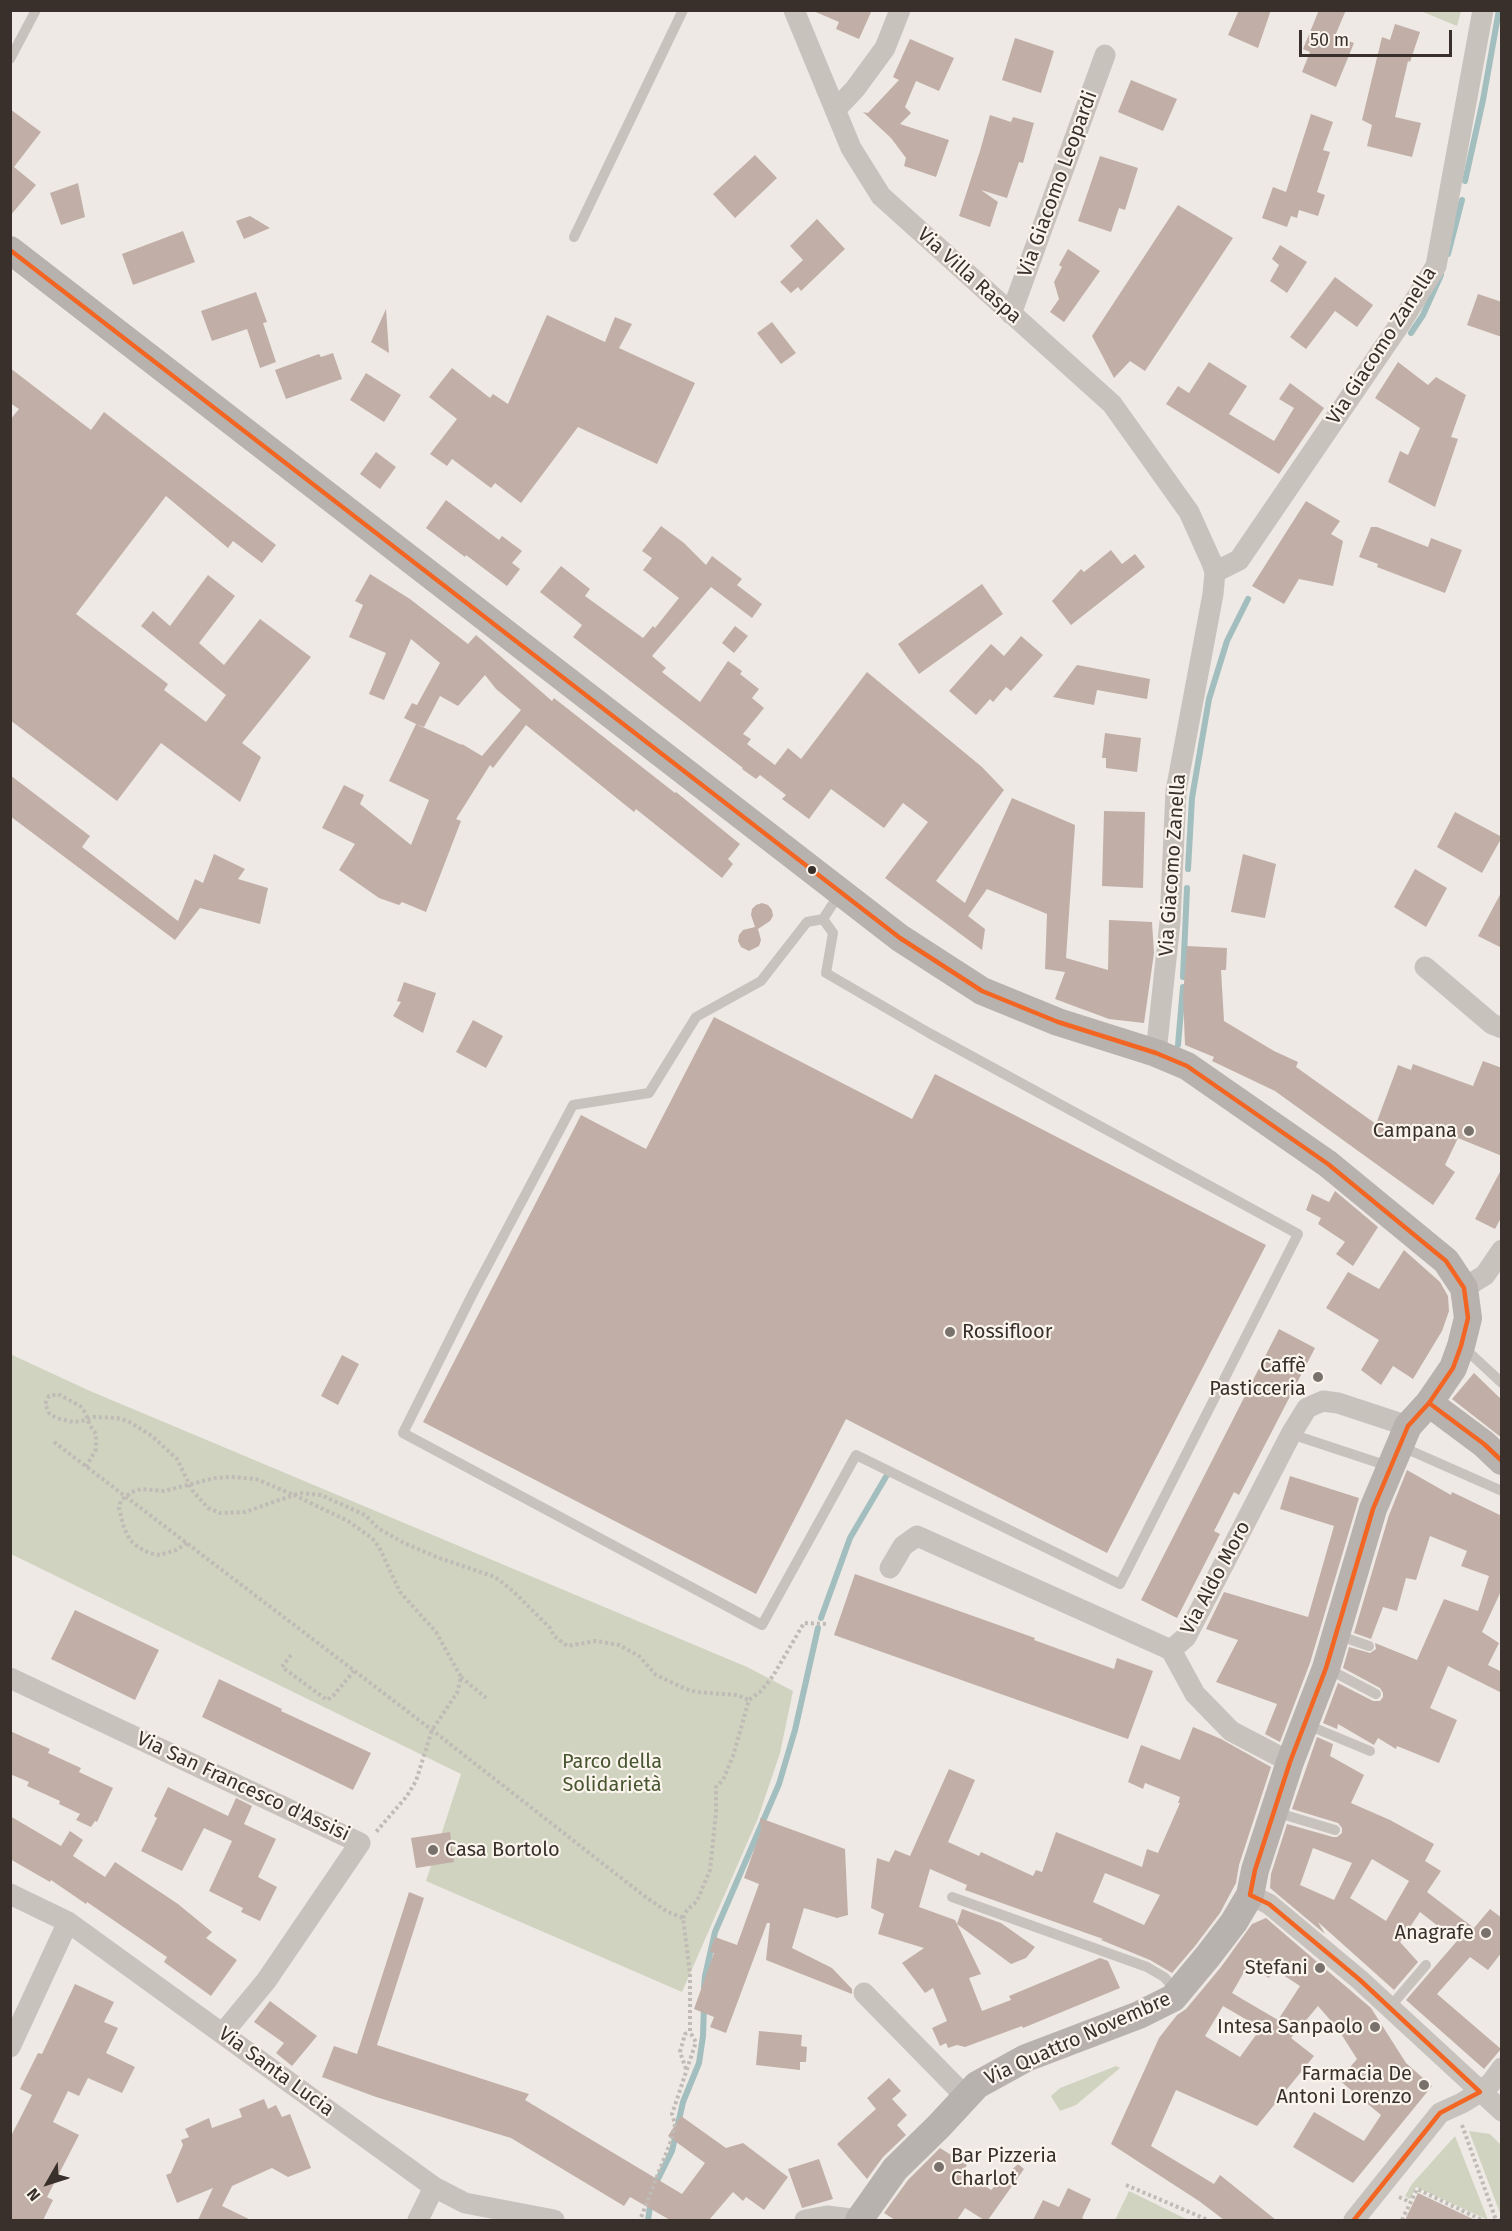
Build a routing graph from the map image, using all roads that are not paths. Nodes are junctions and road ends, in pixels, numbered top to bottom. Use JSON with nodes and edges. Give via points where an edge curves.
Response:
{"nodes":[{"id":1,"x":36,"y":10,"type":"edge"},
{"id":2,"x":683,"y":10,"type":"edge"},
{"id":3,"x":794,"y":10,"type":"edge"},
{"id":4,"x":900,"y":10,"type":"edge"},
{"id":5,"x":1483,"y":10,"type":"edge"},
{"id":6,"x":1105,"y":55,"type":"dead end"},
{"id":7,"x":10,"y":59,"type":"edge"},
{"id":8,"x":834,"y":110,"type":"junction"},
{"id":9,"x":574,"y":237,"type":"dead end"},
{"id":10,"x":10,"y":250,"type":"edge"},
{"id":11,"x":1011,"y":314,"type":"junction"},
{"id":12,"x":1215,"y":572,"type":"junction"},
{"id":13,"x":841,"y":893,"type":"junction"},
{"id":14,"x":823,"y":919,"type":"junction"},
{"id":15,"x":1425,"y":967,"type":"dead end"},
{"id":16,"x":1502,"y":1028,"type":"edge"},
{"id":17,"x":1156,"y":1053,"type":"junction"},
{"id":18,"x":1502,"y":1250,"type":"edge"},
{"id":19,"x":1464,"y":1288,"type":"junction"},
{"id":20,"x":1461,"y":1346,"type":"junction"},
{"id":21,"x":1502,"y":1383,"type":"edge"},
{"id":22,"x":1429,"y":1403,"type":"junction"},
{"id":23,"x":1291,"y":1434,"type":"junction"},
{"id":24,"x":1400,"y":1446,"type":"junction"},
{"id":25,"x":1502,"y":1461,"type":"edge"},
{"id":26,"x":1502,"y":1491,"type":"edge"},
{"id":27,"x":890,"y":1568,"type":"dead end"},
{"id":28,"x":1340,"y":1635,"type":"junction"},
{"id":29,"x":1369,"y":1646,"type":"dead end"},
{"id":30,"x":1172,"y":1650,"type":"junction"},
{"id":31,"x":1326,"y":1668,"type":"junction"},
{"id":32,"x":10,"y":1678,"type":"edge"},
{"id":33,"x":1376,"y":1694,"type":"dead end"},
{"id":34,"x":1305,"y":1724,"type":"junction"},
{"id":35,"x":1370,"y":1751,"type":"dead end"},
{"id":36,"x":1290,"y":1762,"type":"junction"},
{"id":37,"x":1274,"y":1812,"type":"junction"},
{"id":38,"x":1335,"y":1830,"type":"dead end"},
{"id":39,"x":10,"y":1894,"type":"edge"},
{"id":40,"x":1250,"y":1895,"type":"junction"},
{"id":41,"x":952,"y":1897,"type":"dead end"},
{"id":42,"x":68,"y":1923,"type":"junction"},
{"id":43,"x":1426,"y":1965,"type":"dead end"},
{"id":44,"x":1179,"y":1993,"type":"junction"},
{"id":45,"x":864,"y":1994,"type":"dead end"},
{"id":46,"x":1390,"y":2007,"type":"junction"},
{"id":47,"x":223,"y":2033,"type":"junction"},
{"id":48,"x":10,"y":2047,"type":"edge"},
{"id":49,"x":1502,"y":2068,"type":"edge"},
{"id":50,"x":1480,"y":2092,"type":"junction"},
{"id":51,"x":965,"y":2096,"type":"junction"},
{"id":52,"x":1502,"y":2111,"type":"edge"},
{"id":53,"x":434,"y":2187,"type":"junction"},
{"id":54,"x":418,"y":2220,"type":"edge"},
{"id":55,"x":554,"y":2220,"type":"edge"},
{"id":56,"x":805,"y":2220,"type":"edge"},
{"id":57,"x":859,"y":2220,"type":"edge"},
{"id":58,"x":1354,"y":2220,"type":"edge"}],
"edges":[{"from":1,"to":7,"type":"lane"},
{"from":2,"to":9,"type":"lane"},
{"from":3,"to":8,"type":"street","name":"Via Villa Raspa"},
{"from":4,"to":8,"type":"street","via":[[885,48]]},
{"from":5,"to":12,"type":"street","name":"Via Giacomo Zanella","via":[[1436,266],[1239,560]]},
{"from":6,"to":11,"type":"street","name":"Via Giacomo Leopardi"},
{"from":8,"to":11,"type":"street","name":"Via Villa Raspa","via":[[851,148],[881,196]]},
{"from":10,"to":13,"type":"street"},
{"from":11,"to":12,"type":"street","name":"Via Villa Raspa","via":[[1112,404],[1189,512]]},
{"from":12,"to":17,"type":"street","name":"Via Giacomo Zanella","via":[[1176,791],[1170,922]]},
{"from":13,"to":14,"type":"lane"},
{"from":13,"to":17,"type":"street","via":[[900,938],[982,991],[1058,1022]]},
{"from":14,"to":14,"type":"lane","via":[[807,922],[761,981],[696,1017],[649,1094],[573,1105],[403,1433],[762,1625],[856,1455],[1120,1584],[1298,1233],[826,973],[833,933]]},
{"from":15,"to":16,"type":"street","via":[[1492,1024]]},
{"from":17,"to":19,"type":"street","via":[[1187,1066],[1328,1164],[1446,1261]]},
{"from":18,"to":19,"type":"street","via":[[1485,1275]]},
{"from":19,"to":20,"type":"street","name":"Via Quattro Novembre","via":[[1468,1318]]},
{"from":20,"to":21,"type":"lane"},
{"from":20,"to":22,"type":"street","name":"Via Quattro Novembre","via":[[1453,1368]]},
{"from":22,"to":24,"type":"street","name":"Via Quattro Novembre"},
{"from":22,"to":25,"type":"street"},
{"from":23,"to":24,"type":"lane"},
{"from":23,"to":24,"type":"street","name":"Via Aldo Moro","via":[[1307,1408],[1323,1401],[1338,1402]]},
{"from":23,"to":30,"type":"street","name":"Via Aldo Moro","via":[[1186,1637]]},
{"from":24,"to":26,"type":"lane"},
{"from":24,"to":28,"type":"street","name":"Via Quattro Novembre","via":[[1373,1509]]},
{"from":27,"to":30,"type":"street","name":"Via Aldo Moro","via":[[903,1546],[917,1536]]},
{"from":28,"to":29,"type":"lane"},
{"from":28,"to":31,"type":"street","name":"Via Quattro Novembre"},
{"from":30,"to":36,"type":"street","via":[[1194,1694],[1231,1731]]},
{"from":31,"to":33,"type":"lane"},
{"from":31,"to":34,"type":"street","name":"Via Quattro Novembre"},
{"from":32,"to":47,"type":"street","name":"Via San Francesco d'Assisi","via":[[360,1843],[266,1981]]},
{"from":34,"to":35,"type":"lane"},
{"from":34,"to":36,"type":"street","name":"Via Quattro Novembre"},
{"from":36,"to":37,"type":"street","name":"Via Quattro Novembre"},
{"from":37,"to":38,"type":"lane"},
{"from":37,"to":40,"type":"street","name":"Via Quattro Novembre"},
{"from":39,"to":42,"type":"street","name":"Via Santa Lucia"},
{"from":40,"to":44,"type":"street","name":"Via Quattro Novembre"},
{"from":40,"to":46,"type":"street","via":[[1269,1904]]},
{"from":41,"to":44,"type":"lane","via":[[1147,1967]]},
{"from":42,"to":47,"type":"street","name":"Via Santa Lucia"},
{"from":42,"to":48,"type":"street"},
{"from":43,"to":46,"type":"lane"},
{"from":44,"to":51,"type":"street","name":"Via Quattro Novembre","via":[[1139,2015],[1026,2058],[983,2081]]},
{"from":45,"to":51,"type":"street"},
{"from":46,"to":50,"type":"street"},
{"from":47,"to":53,"type":"street","name":"Via Santa Lucia"},
{"from":49,"to":50,"type":"street"},
{"from":50,"to":52,"type":"street"},
{"from":50,"to":58,"type":"street","via":[[1440,2113]]},
{"from":51,"to":57,"type":"street","name":"Via Quattro Novembre","via":[[895,2169]]},
{"from":53,"to":54,"type":"street"},
{"from":53,"to":55,"type":"street","name":"Via Santa Lucia","via":[[465,2203]]},
{"from":56,"to":57,"type":"street"}]}
